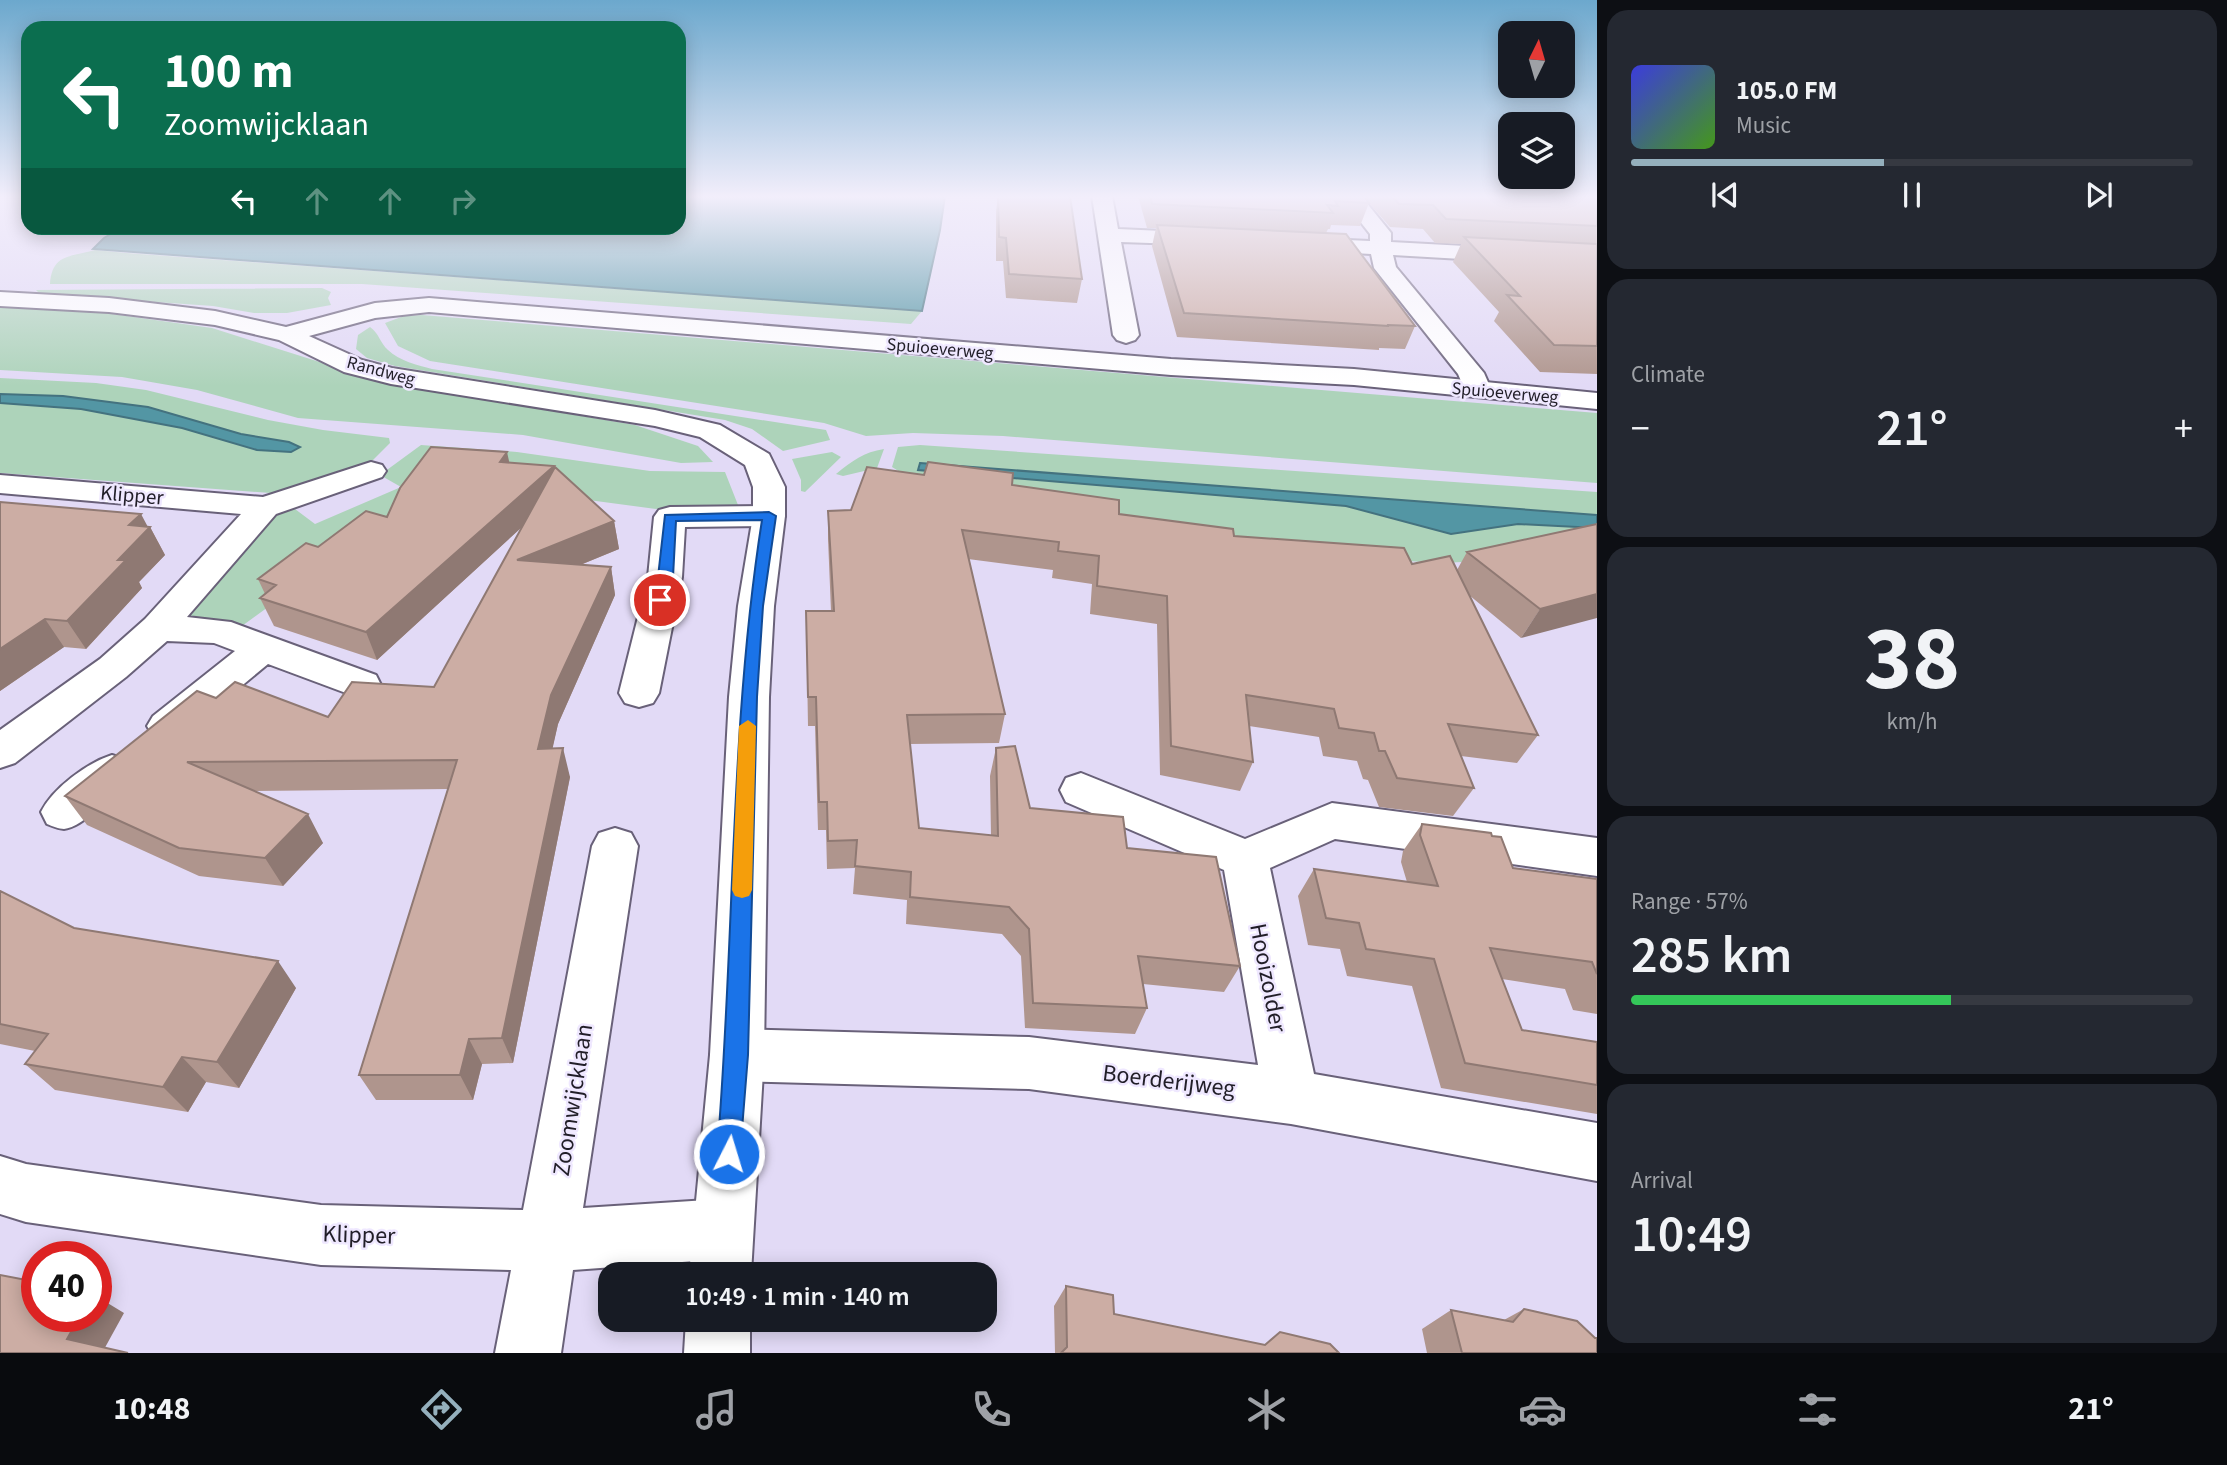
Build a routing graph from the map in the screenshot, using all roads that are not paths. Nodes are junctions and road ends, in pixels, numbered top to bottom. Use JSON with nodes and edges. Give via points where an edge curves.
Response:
{"nodes":[{"id":1,"x":1113,"y":259,"type":"edge"},
{"id":2,"x":1383,"y":259,"type":"edge"},
{"id":3,"x":0,"y":299,"type":"edge"},
{"id":4,"x":287,"y":335,"type":"junction"},
{"id":5,"x":1125,"y":335,"type":"dead end"},
{"id":6,"x":1477,"y":390,"type":"junction"},
{"id":7,"x":1597,"y":401,"type":"edge"},
{"id":8,"x":371,"y":471,"type":"dead end"},
{"id":9,"x":0,"y":484,"type":"edge"},
{"id":10,"x":265,"y":507,"type":"junction"},
{"id":11,"x":769,"y":516,"type":"junction"},
{"id":12,"x":158,"y":628,"type":"junction"},
{"id":13,"x":263,"y":648,"type":"junction"},
{"id":14,"x":362,"y":685,"type":"edge"},
{"id":15,"x":639,"y":693,"type":"dead end"},
{"id":16,"x":0,"y":752,"type":"edge"},
{"id":17,"x":1081,"y":790,"type":"dead end"},
{"id":18,"x":62,"y":812,"type":"dead end"},
{"id":19,"x":615,"y":846,"type":"dead end"},
{"id":20,"x":1587,"y":856,"type":"edge"},
{"id":21,"x":1245,"y":859,"type":"junction"},
{"id":22,"x":737,"y":1055,"type":"junction"},
{"id":23,"x":1291,"y":1097,"type":"junction"},
{"id":24,"x":1597,"y":1152,"type":"edge"},
{"id":25,"x":0,"y":1185,"type":"edge"},
{"id":26,"x":549,"y":1241,"type":"junction"},
{"id":27,"x":722,"y":1252,"type":"edge"},
{"id":28,"x":718,"y":1332,"type":"edge"},
{"id":29,"x":528,"y":1353,"type":"edge"},
{"id":30,"x":717,"y":1353,"type":"edge"}],
"edges":[{"from":1,"to":5,"type":"street"},
{"from":2,"to":6,"type":"street","via":[[1385,268],[1471,373]]},
{"from":3,"to":4,"type":"street","name":"Randweg","via":[[174,312]]},
{"from":4,"to":6,"type":"street","name":"Spuioeverweg","via":[[357,312],[429,305]]},
{"from":4,"to":11,"type":"street","name":"Randweg","via":[[353,366],[391,376],[656,418],[710,431],[758,460],[769,488]]},
{"from":6,"to":7,"type":"street","name":"Spuioeverweg"},
{"from":8,"to":10,"type":"street","name":"Klipper"},
{"from":9,"to":10,"type":"street","name":"Klipper"},
{"from":10,"to":12,"type":"street","name":"Klipper"},
{"from":11,"to":15,"type":"street","via":[[670,517],[666,577]]},
{"from":11,"to":22,"type":"street","via":[[749,697]]},
{"from":12,"to":13,"type":"street","via":[[218,631]]},
{"from":12,"to":16,"type":"street","name":"Klipper","via":[[113,668]]},
{"from":13,"to":14,"type":"street"},
{"from":13,"to":18,"type":"street"},
{"from":17,"to":21,"type":"street"},
{"from":19,"to":26,"type":"street","name":"Zoomwijcklaan"},
{"from":20,"to":21,"type":"street","via":[[1332,821]]},
{"from":21,"to":23,"type":"street","name":"Hooizolder"},
{"from":22,"to":23,"type":"street","name":"Boerderijweg","via":[[1029,1063]]},
{"from":22,"to":27,"type":"street"},
{"from":23,"to":24,"type":"street","name":"Boerderijweg"},
{"from":25,"to":26,"type":"street","name":"Klipper","via":[[26,1193],[321,1235]]},
{"from":26,"to":27,"type":"street","name":"Klipper"},
{"from":26,"to":29,"type":"street","name":"Zoomwijcklaan"},
{"from":28,"to":30,"type":"street"}]}
